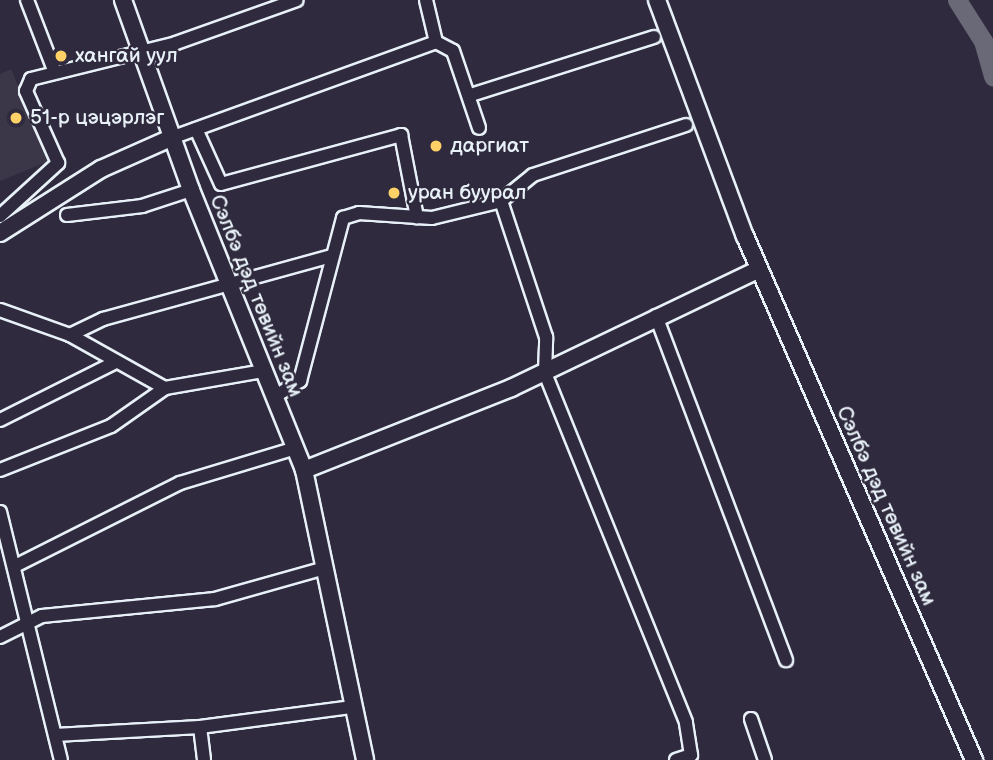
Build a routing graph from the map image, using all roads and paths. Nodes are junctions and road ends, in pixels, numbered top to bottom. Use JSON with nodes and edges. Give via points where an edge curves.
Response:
{"nodes":[{"id":1,"x":27,"y":0,"type":"edge"},
{"id":2,"x":123,"y":0,"type":"edge"},
{"id":3,"x":297,"y":0,"type":"edge"},
{"id":4,"x":426,"y":0,"type":"edge"},
{"id":5,"x":657,"y":0,"type":"edge"},
{"id":6,"x":654,"y":37,"type":"dead end"},
{"id":7,"x":436,"y":42,"type":"junction"},
{"id":8,"x":137,"y":48,"type":"junction"},
{"id":9,"x":54,"y":70,"type":"junction"},
{"id":10,"x":471,"y":95,"type":"junction"},
{"id":11,"x":686,"y":125,"type":"dead end"},
{"id":12,"x":196,"y":128,"type":"junction"},
{"id":13,"x":479,"y":128,"type":"dead end"},
{"id":14,"x":171,"y":138,"type":"junction"},
{"id":15,"x":191,"y":190,"type":"junction"},
{"id":16,"x":501,"y":201,"type":"junction"},
{"id":17,"x":67,"y":215,"type":"dead end"},
{"id":18,"x":417,"y":217,"type":"junction"},
{"id":19,"x":1,"y":225,"type":"edge"},
{"id":20,"x":331,"y":256,"type":"junction"},
{"id":21,"x":759,"y":269,"type":"junction"},
{"id":22,"x":233,"y":285,"type":"junction"},
{"id":23,"x":0,"y":310,"type":"edge"},
{"id":24,"x":656,"y":316,"type":"junction"},
{"id":25,"x":70,"y":335,"type":"junction"},
{"id":26,"x":114,"y":363,"type":"junction"},
{"id":27,"x":263,"y":371,"type":"junction"},
{"id":28,"x":545,"y":373,"type":"junction"},
{"id":29,"x":164,"y":388,"type":"junction"},
{"id":30,"x":274,"y":397,"type":"junction"},
{"id":31,"x":0,"y":420,"type":"edge"},
{"id":32,"x":296,"y":448,"type":"junction"},
{"id":33,"x":0,"y":470,"type":"edge"},
{"id":34,"x":304,"y":470,"type":"junction"},
{"id":35,"x":0,"y":512,"type":"edge"},
{"id":36,"x":15,"y":566,"type":"junction"},
{"id":37,"x":322,"y":569,"type":"junction"},
{"id":38,"x":27,"y":620,"type":"junction"},
{"id":39,"x":0,"y":637,"type":"edge"},
{"id":40,"x":786,"y":660,"type":"dead end"},
{"id":41,"x":351,"y":707,"type":"junction"},
{"id":42,"x":751,"y":719,"type":"dead end"},
{"id":43,"x":200,"y":727,"type":"junction"},
{"id":44,"x":55,"y":735,"type":"junction"},
{"id":45,"x":691,"y":758,"type":"edge"},
{"id":46,"x":61,"y":760,"type":"edge"},
{"id":47,"x":204,"y":760,"type":"edge"},
{"id":48,"x":365,"y":760,"type":"edge"},
{"id":49,"x":676,"y":760,"type":"edge"},
{"id":50,"x":765,"y":760,"type":"edge"},
{"id":51,"x":974,"y":760,"type":"edge"}],
"edges":[{"from":1,"to":9,"type":"street"},
{"from":2,"to":8,"type":"street","name":"Сэлбэ дэд төвийн зам"},
{"from":3,"to":8,"type":"street","via":[[176,43]]},
{"from":4,"to":7,"type":"street"},
{"from":5,"to":21,"type":"street","name":"Сэлбэ дэд төвийн зам"},
{"from":6,"to":10,"type":"street"},
{"from":7,"to":10,"type":"street","via":[[453,51]]},
{"from":7,"to":12,"type":"street"},
{"from":8,"to":9,"type":"street"},
{"from":8,"to":14,"type":"street","name":"Сэлбэ дэд төвийн зам"},
{"from":9,"to":19,"type":"street","via":[[31,79],[26,91],[57,166]]},
{"from":10,"to":13,"type":"street"},
{"from":11,"to":16,"type":"street","via":[[533,175]]},
{"from":12,"to":14,"type":"street"},
{"from":12,"to":18,"type":"street","via":[[221,184],[401,135]]},
{"from":14,"to":15,"type":"street","name":"Сэлбэ дэд төвийн зам"},
{"from":14,"to":19,"type":"street","via":[[95,172]]},
{"from":15,"to":17,"type":"street","via":[[142,206]]},
{"from":15,"to":22,"type":"street","name":"Сэлбэ дэд төвийн зам"},
{"from":16,"to":18,"type":"street"},
{"from":16,"to":28,"type":"street","via":[[546,337]]},
{"from":18,"to":20,"type":"street","via":[[348,215]]},
{"from":20,"to":22,"type":"street"},
{"from":20,"to":30,"type":"street","via":[[300,381]]},
{"from":21,"to":24,"type":"street"},
{"from":21,"to":51,"type":"street","name":"Сэлбэ дэд төвийн зам"},
{"from":22,"to":25,"type":"street"},
{"from":22,"to":27,"type":"street","name":"Сэлбэ дэд төвийн зам"},
{"from":23,"to":25,"type":"street"},
{"from":24,"to":28,"type":"street"},
{"from":24,"to":40,"type":"street"},
{"from":25,"to":26,"type":"street"},
{"from":26,"to":29,"type":"street"},
{"from":26,"to":31,"type":"street"},
{"from":27,"to":29,"type":"street"},
{"from":27,"to":30,"type":"street","name":"Сэлбэ дэд төвийн зам"},
{"from":28,"to":34,"type":"street"},
{"from":28,"to":45,"type":"street","via":[[686,722]]},
{"from":29,"to":33,"type":"street","via":[[111,426]]},
{"from":30,"to":32,"type":"street","name":"Сэлбэ дэд төвийн зам"},
{"from":32,"to":34,"type":"street","name":"Сэлбэ дэд төвийн зам"},
{"from":32,"to":36,"type":"street","via":[[180,484]]},
{"from":34,"to":37,"type":"street","name":"Сэлбэ дэд төвийн зам"},
{"from":35,"to":36,"type":"street"},
{"from":36,"to":38,"type":"street"},
{"from":37,"to":38,"type":"street","via":[[215,599]]},
{"from":37,"to":41,"type":"street","name":"Сэлбэ дэд төвийн зам"},
{"from":38,"to":39,"type":"street"},
{"from":38,"to":44,"type":"street"},
{"from":41,"to":43,"type":"street"},
{"from":41,"to":48,"type":"street","name":"Сэлбэ дэд төвийн зам"},
{"from":42,"to":50,"type":"street"},
{"from":43,"to":44,"type":"street"},
{"from":43,"to":47,"type":"street"},
{"from":44,"to":46,"type":"street"},
{"from":45,"to":49,"type":"street"}]}
